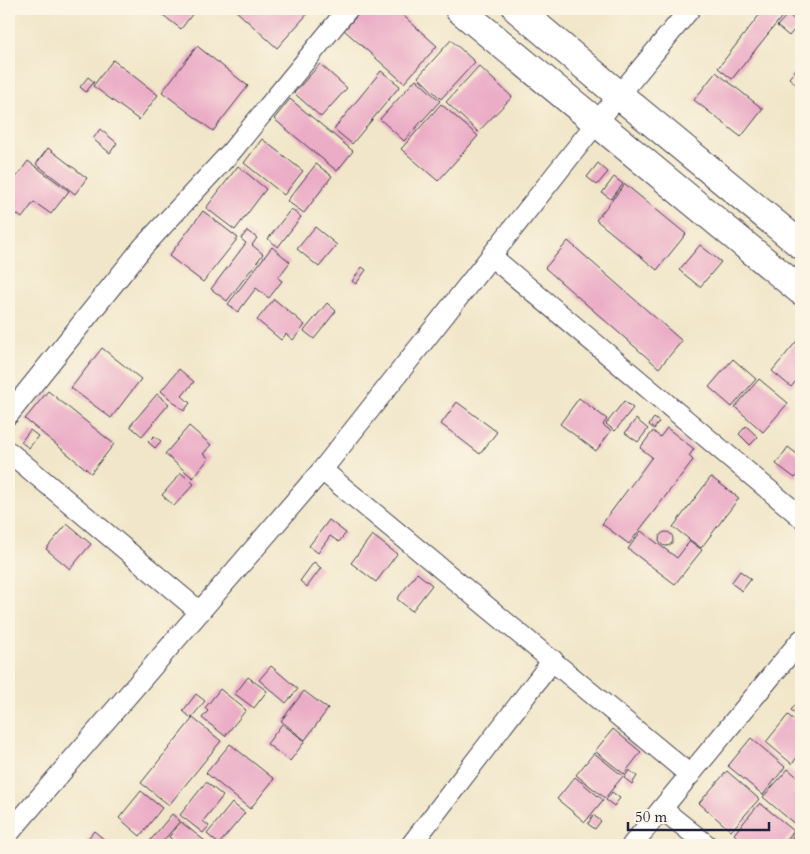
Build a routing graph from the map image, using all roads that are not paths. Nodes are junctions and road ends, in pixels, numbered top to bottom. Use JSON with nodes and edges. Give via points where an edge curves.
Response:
{"nodes":[{"id":1,"x":348,"y":9,"type":"edge"},
{"id":2,"x":459,"y":9,"type":"edge"},
{"id":3,"x":517,"y":9,"type":"edge"},
{"id":4,"x":690,"y":9,"type":"edge"},
{"id":5,"x":619,"y":95,"type":"junction"},
{"id":6,"x":597,"y":122,"type":"junction"},
{"id":7,"x":801,"y":245,"type":"edge"},
{"id":8,"x":491,"y":256,"type":"junction"},
{"id":9,"x":801,"y":291,"type":"edge"},
{"id":10,"x":9,"y":414,"type":"edge"},
{"id":11,"x":9,"y":452,"type":"edge"},
{"id":12,"x":322,"y":470,"type":"junction"},
{"id":13,"x":801,"y":517,"type":"edge"},
{"id":14,"x":200,"y":612,"type":"junction"},
{"id":15,"x":801,"y":640,"type":"edge"},
{"id":16,"x":553,"y":660,"type":"junction"},
{"id":17,"x":690,"y":775,"type":"junction"},
{"id":18,"x":662,"y":810,"type":"junction"},
{"id":19,"x":9,"y":833,"type":"edge"},
{"id":20,"x":411,"y":845,"type":"edge"},
{"id":21,"x":632,"y":845,"type":"edge"},
{"id":22,"x":707,"y":845,"type":"edge"}],
"edges":[{"from":1,"to":10,"type":"street","via":[[231,152],[143,247]]},
{"from":2,"to":6,"type":"highway"},
{"from":3,"to":5,"type":"highway"},
{"from":4,"to":5,"type":"street"},
{"from":5,"to":6,"type":"street"},
{"from":5,"to":7,"type":"highway"},
{"from":6,"to":8,"type":"street"},
{"from":6,"to":9,"type":"highway"},
{"from":8,"to":12,"type":"street"},
{"from":8,"to":13,"type":"street"},
{"from":11,"to":14,"type":"street"},
{"from":12,"to":14,"type":"street"},
{"from":12,"to":16,"type":"street"},
{"from":14,"to":19,"type":"street"},
{"from":15,"to":17,"type":"street"},
{"from":16,"to":17,"type":"street"},
{"from":16,"to":20,"type":"street"},
{"from":17,"to":18,"type":"street"},
{"from":18,"to":21,"type":"street"},
{"from":18,"to":22,"type":"street"}]}
